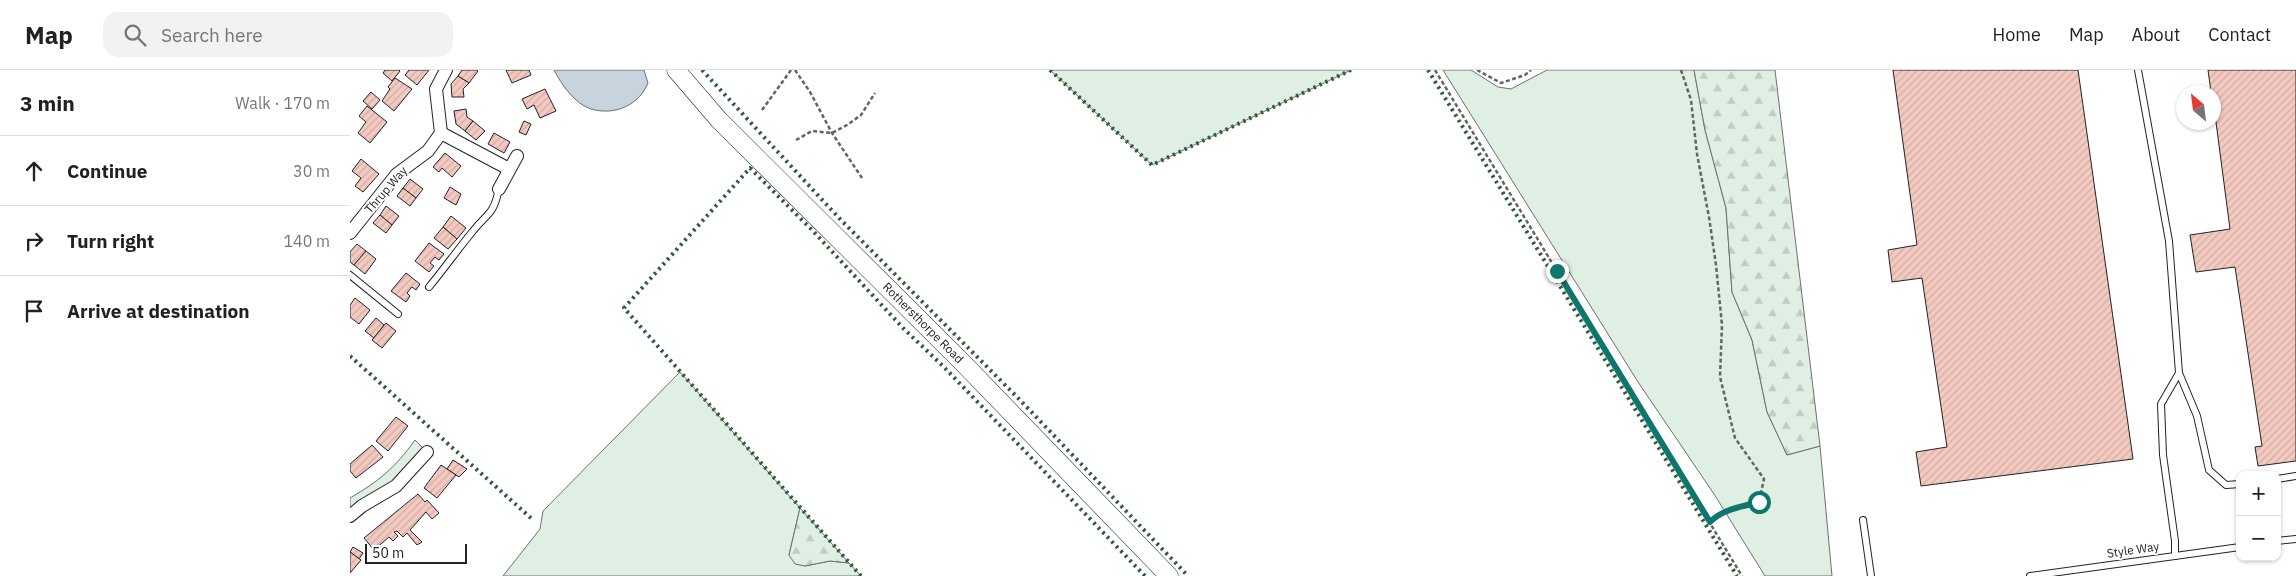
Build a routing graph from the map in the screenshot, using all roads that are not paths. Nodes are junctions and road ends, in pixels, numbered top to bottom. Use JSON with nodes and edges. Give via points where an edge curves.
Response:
{"nodes":[{"id":1,"x":446,"y":70,"type":"edge"},
{"id":2,"x":676,"y":70,"type":"edge"},
{"id":3,"x":2138,"y":70,"type":"edge"},
{"id":4,"x":441,"y":133,"type":"junction"},
{"id":5,"x":517,"y":156,"type":"dead end"},
{"id":6,"x":509,"y":169,"type":"junction"},
{"id":7,"x":499,"y":189,"type":"joint"},
{"id":8,"x":350,"y":233,"type":"edge"},
{"id":9,"x":350,"y":276,"type":"edge"},
{"id":10,"x":429,"y":287,"type":"dead end"},
{"id":11,"x":398,"y":314,"type":"dead end"},
{"id":12,"x":2179,"y":373,"type":"junction"},
{"id":13,"x":427,"y":452,"type":"dead end"},
{"id":14,"x":2296,"y":476,"type":"edge"},
{"id":15,"x":2281,"y":478,"type":"edge"},
{"id":16,"x":2236,"y":485,"type":"edge"},
{"id":17,"x":350,"y":516,"type":"edge"},
{"id":18,"x":1863,"y":520,"type":"dead end"},
{"id":19,"x":2296,"y":539,"type":"edge"},
{"id":20,"x":2281,"y":541,"type":"edge"},
{"id":21,"x":2236,"y":548,"type":"edge"},
{"id":22,"x":2175,"y":556,"type":"junction"},
{"id":23,"x":1169,"y":576,"type":"edge"},
{"id":24,"x":1871,"y":576,"type":"edge"},
{"id":25,"x":2030,"y":576,"type":"edge"}],
"edges":[{"from":1,"to":4,"type":"street","via":[[436,89]]},
{"from":2,"to":23,"type":"street","name":"Rothersthorpe Road","via":[[719,120],[962,362]]},
{"from":3,"to":12,"type":"lane","via":[[2169,241]]},
{"from":4,"to":6,"type":"street"},
{"from":4,"to":8,"type":"street","name":"Thrup Way","via":[[428,151],[397,174]]},
{"from":5,"to":6,"type":"street"},
{"from":6,"to":7,"type":"street"},
{"from":7,"to":10,"type":"lane","via":[[488,217],[474,229]]},
{"from":9,"to":11,"type":"lane"},
{"from":12,"to":16,"type":"lane","via":[[2196,416],[2209,470],[2226,486]]},
{"from":12,"to":22,"type":"lane","via":[[2161,404],[2163,455]]},
{"from":13,"to":17,"type":"street","via":[[396,486]]},
{"from":14,"to":15,"type":"lane"},
{"from":18,"to":24,"type":"lane"},
{"from":19,"to":20,"type":"lane"},
{"from":21,"to":22,"type":"lane","name":"Style Way"},
{"from":22,"to":25,"type":"lane","name":"Style Way"}]}
